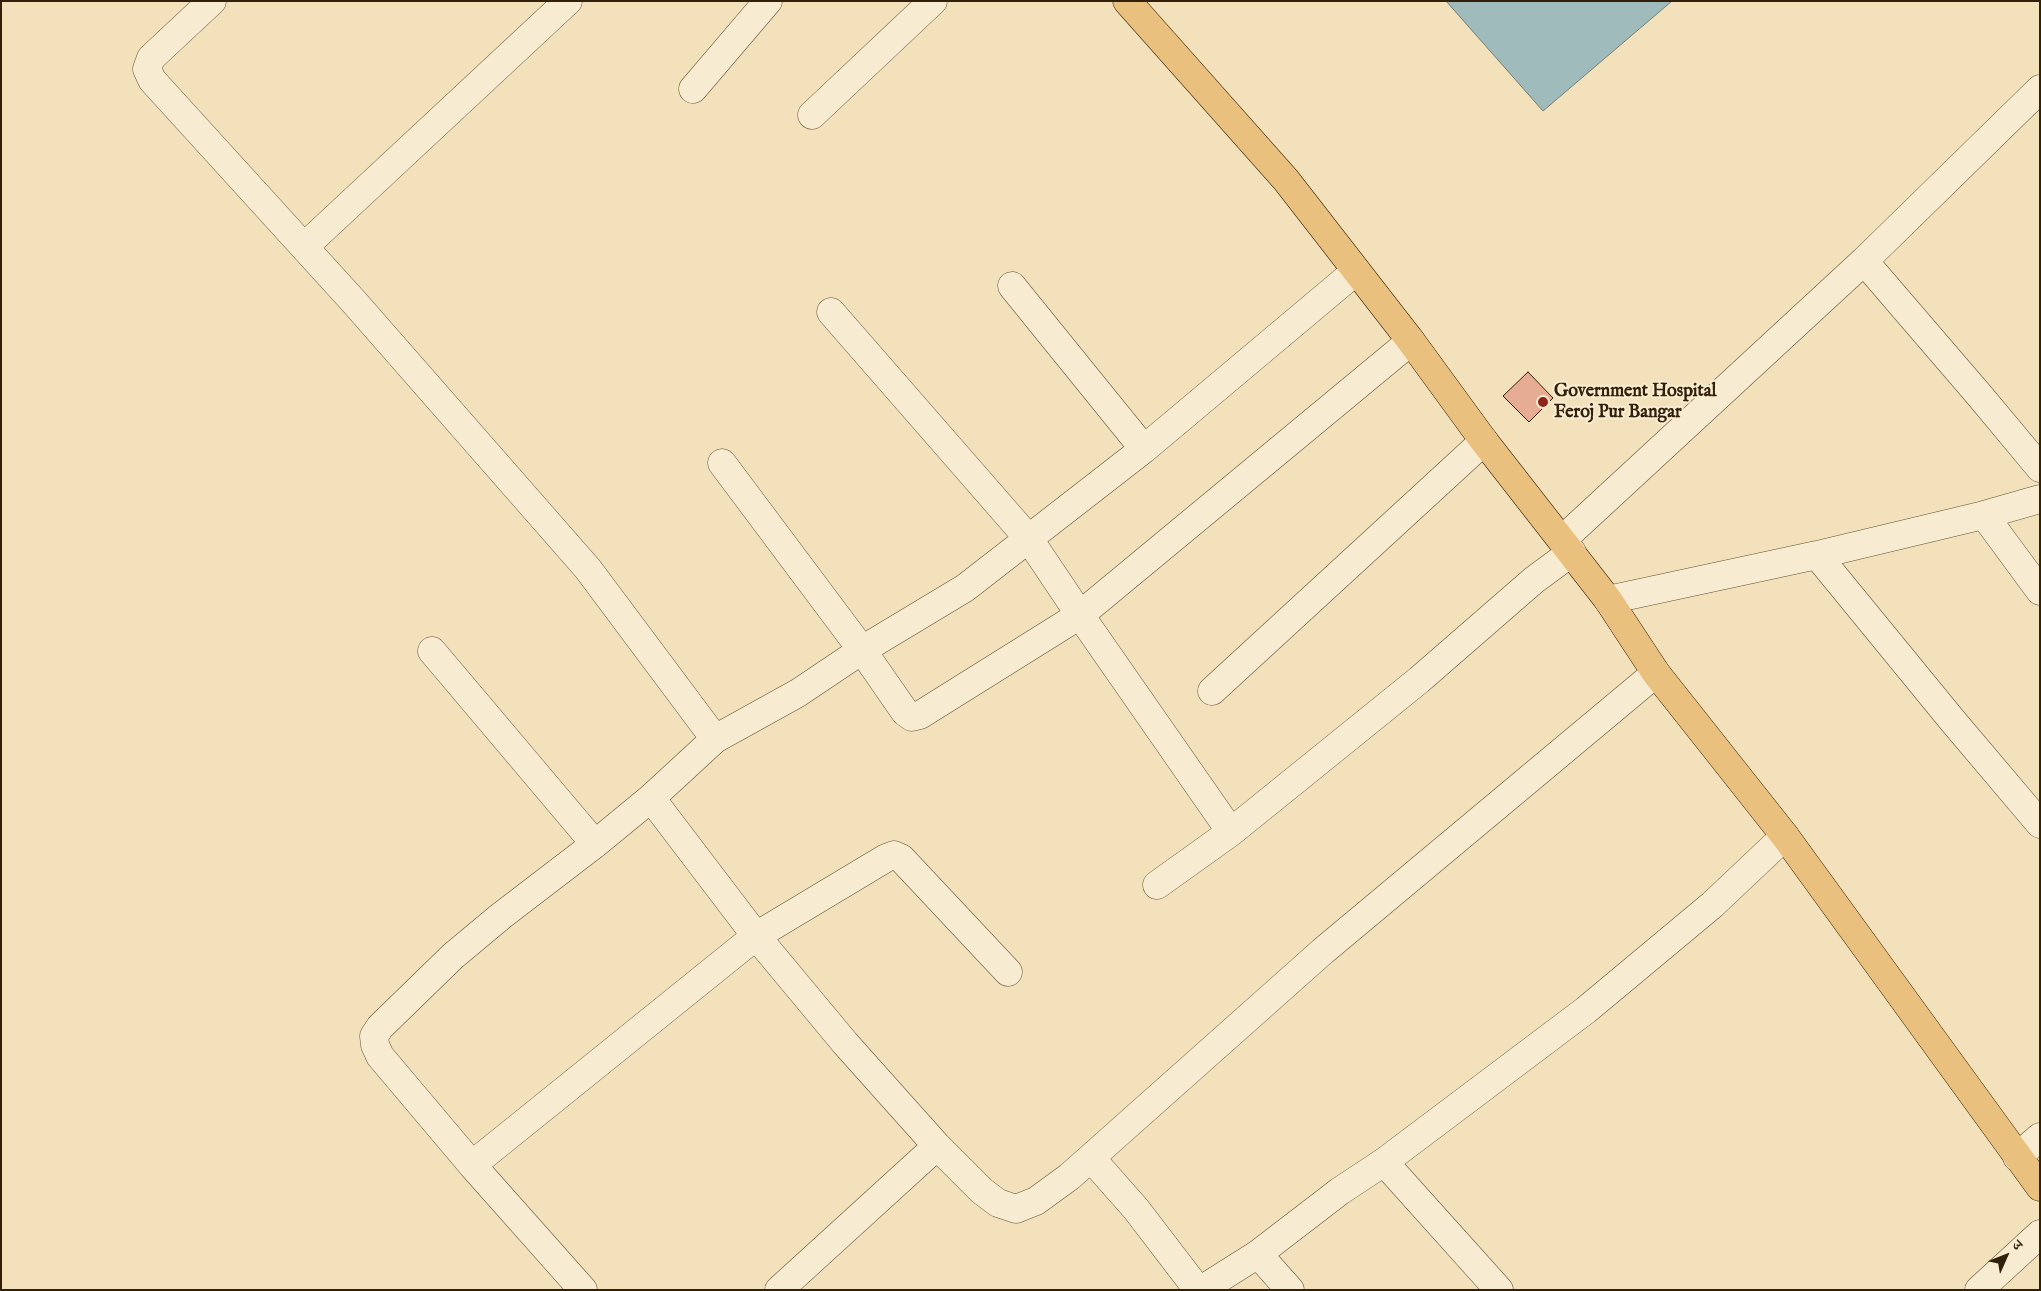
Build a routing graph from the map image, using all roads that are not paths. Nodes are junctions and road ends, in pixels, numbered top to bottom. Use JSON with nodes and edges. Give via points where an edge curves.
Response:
{"nodes":[{"id":1,"x":212,"y":1,"type":"edge"},
{"id":2,"x":568,"y":1,"type":"edge"},
{"id":3,"x":768,"y":1,"type":"edge"},
{"id":4,"x":933,"y":1,"type":"edge"},
{"id":5,"x":1127,"y":1,"type":"edge"},
{"id":6,"x":692,"y":89,"type":"dead end"},
{"id":7,"x":2040,"y":89,"type":"edge"},
{"id":8,"x":812,"y":115,"type":"dead end"},
{"id":9,"x":304,"y":247,"type":"junction"},
{"id":10,"x":1864,"y":262,"type":"junction"},
{"id":11,"x":1356,"y":272,"type":"junction"},
{"id":12,"x":1012,"y":286,"type":"dead end"},
{"id":13,"x":830,"y":312,"type":"dead end"},
{"id":14,"x":1411,"y":340,"type":"junction"},
{"id":15,"x":1484,"y":440,"type":"junction"},
{"id":16,"x":1144,"y":449,"type":"junction"},
{"id":17,"x":722,"y":462,"type":"dead end"},
{"id":18,"x":2040,"y":468,"type":"edge"},
{"id":19,"x":2040,"y":499,"type":"edge"},
{"id":20,"x":1984,"y":515,"type":"junction"},
{"id":21,"x":1029,"y":539,"type":"junction"},
{"id":22,"x":1567,"y":546,"type":"junction"},
{"id":23,"x":1817,"y":555,"type":"junction"},
{"id":24,"x":2040,"y":591,"type":"edge"},
{"id":25,"x":1608,"y":600,"type":"junction"},
{"id":26,"x":1080,"y":615,"type":"junction"},
{"id":27,"x":862,"y":650,"type":"junction"},
{"id":28,"x":432,"y":652,"type":"dead end"},
{"id":29,"x":1656,"y":673,"type":"junction"},
{"id":30,"x":1212,"y":691,"type":"dead end"},
{"id":31,"x":715,"y":739,"type":"junction"},
{"id":32,"x":651,"y":798,"type":"junction"},
{"id":33,"x":2040,"y":824,"type":"edge"},
{"id":34,"x":1231,"y":832,"type":"junction"},
{"id":35,"x":1785,"y":836,"type":"junction"},
{"id":36,"x":596,"y":844,"type":"junction"},
{"id":37,"x":1157,"y":885,"type":"dead end"},
{"id":38,"x":756,"y":936,"type":"junction"},
{"id":39,"x":1008,"y":972,"type":"dead end"},
{"id":40,"x":2040,"y":1137,"type":"edge"},
{"id":41,"x":937,"y":1146,"type":"junction"},
{"id":42,"x":2018,"y":1157,"type":"junction"},
{"id":43,"x":1091,"y":1158,"type":"junction"},
{"id":44,"x":1384,"y":1162,"type":"junction"},
{"id":45,"x":472,"y":1165,"type":"junction"},
{"id":46,"x":2040,"y":1187,"type":"edge"},
{"id":47,"x":2040,"y":1234,"type":"edge"},
{"id":48,"x":1258,"y":1254,"type":"junction"},
{"id":49,"x":583,"y":1290,"type":"edge"},
{"id":50,"x":779,"y":1290,"type":"edge"},
{"id":51,"x":1200,"y":1290,"type":"edge"},
{"id":52,"x":1290,"y":1290,"type":"edge"},
{"id":53,"x":1499,"y":1290,"type":"edge"},
{"id":54,"x":1979,"y":1290,"type":"edge"}],
"edges":[{"from":1,"to":9,"type":"street","via":[[151,58],[149,75]]},
{"from":2,"to":9,"type":"street"},
{"from":3,"to":6,"type":"street"},
{"from":4,"to":8,"type":"street"},
{"from":5,"to":11,"type":"main road","via":[[1286,180]]},
{"from":7,"to":10,"type":"street"},
{"from":9,"to":31,"type":"street","via":[[588,569]]},
{"from":10,"to":18,"type":"street"},
{"from":10,"to":22,"type":"street"},
{"from":11,"to":14,"type":"main road"},
{"from":11,"to":16,"type":"street"},
{"from":12,"to":16,"type":"street"},
{"from":13,"to":21,"type":"street"},
{"from":14,"to":15,"type":"main road"},
{"from":14,"to":26,"type":"street"},
{"from":15,"to":22,"type":"main road"},
{"from":15,"to":30,"type":"street"},
{"from":16,"to":21,"type":"street"},
{"from":17,"to":27,"type":"street"},
{"from":19,"to":20,"type":"street"},
{"from":20,"to":23,"type":"street"},
{"from":20,"to":24,"type":"street"},
{"from":21,"to":26,"type":"street"},
{"from":21,"to":27,"type":"street","via":[[965,588]]},
{"from":22,"to":25,"type":"main road"},
{"from":22,"to":34,"type":"street","via":[[1534,580],[1419,680]]},
{"from":23,"to":25,"type":"street"},
{"from":23,"to":33,"type":"street"},
{"from":25,"to":29,"type":"main road"},
{"from":26,"to":27,"type":"street","via":[[912,717],[905,712]]},
{"from":26,"to":34,"type":"street"},
{"from":27,"to":31,"type":"street","via":[[798,692]]},
{"from":28,"to":36,"type":"street"},
{"from":29,"to":35,"type":"main road"},
{"from":29,"to":43,"type":"street","via":[[1323,951]]},
{"from":31,"to":32,"type":"street"},
{"from":32,"to":36,"type":"street"},
{"from":32,"to":38,"type":"street"},
{"from":34,"to":37,"type":"street"},
{"from":35,"to":42,"type":"main road"},
{"from":35,"to":44,"type":"street","via":[[1712,905],[1586,1010]]},
{"from":36,"to":45,"type":"street","via":[[453,956],[387,1019],[374,1036],[380,1056]]},
{"from":38,"to":39,"type":"street","via":[[894,855],[901,858]]},
{"from":38,"to":41,"type":"street"},
{"from":38,"to":45,"type":"street"},
{"from":40,"to":42,"type":"street"},
{"from":41,"to":43,"type":"street","via":[[982,1191],[998,1203],[1016,1209],[1036,1201]]},
{"from":41,"to":50,"type":"street"},
{"from":42,"to":46,"type":"main road"},
{"from":43,"to":51,"type":"street"},
{"from":44,"to":48,"type":"street","via":[[1340,1191]]},
{"from":44,"to":53,"type":"street"},
{"from":45,"to":49,"type":"street"},
{"from":47,"to":54,"type":"street"},
{"from":48,"to":51,"type":"street"},
{"from":48,"to":52,"type":"street"}]}
